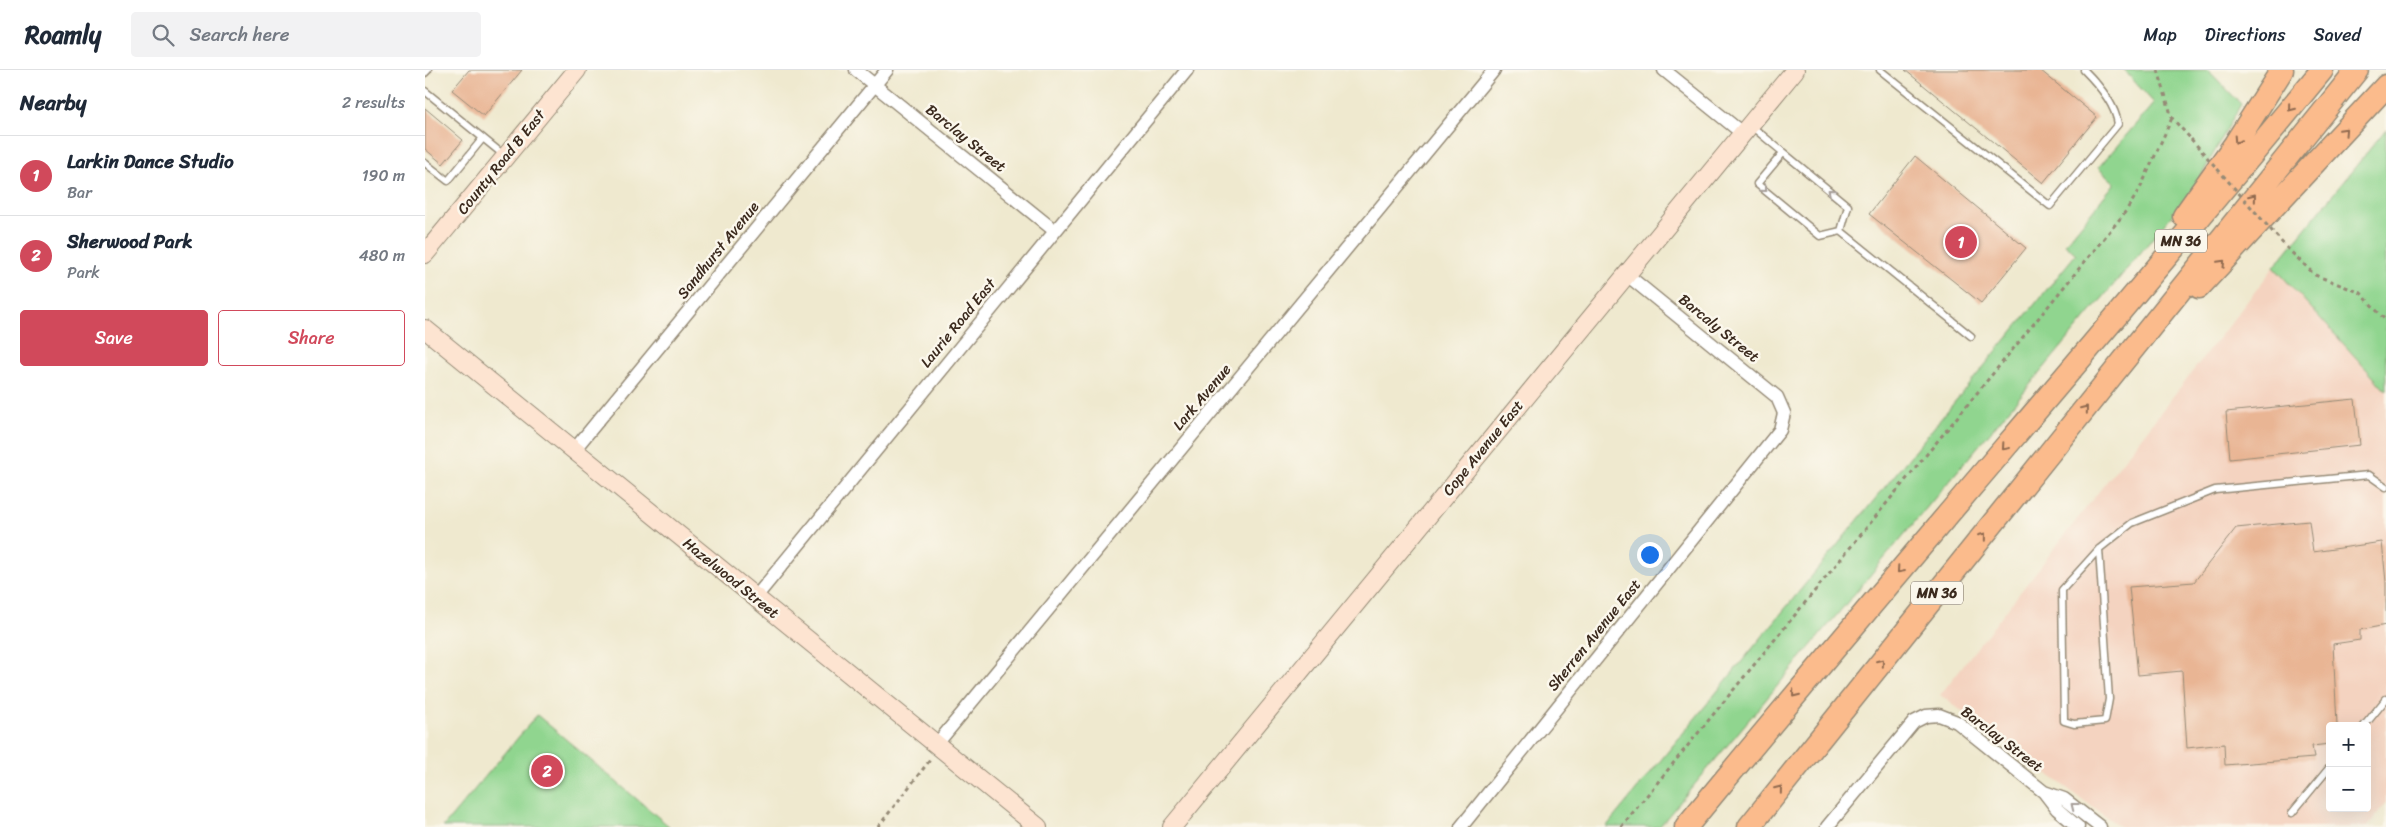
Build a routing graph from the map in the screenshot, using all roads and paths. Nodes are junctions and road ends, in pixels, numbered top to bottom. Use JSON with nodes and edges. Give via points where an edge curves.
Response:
{"nodes":[{"id":1,"x":428,"y":70,"type":"edge"},
{"id":2,"x":577,"y":70,"type":"edge"},
{"id":3,"x":856,"y":70,"type":"edge"},
{"id":4,"x":887,"y":70,"type":"edge"},
{"id":5,"x":1187,"y":70,"type":"edge"},
{"id":6,"x":1493,"y":70,"type":"edge"},
{"id":7,"x":1665,"y":70,"type":"edge"},
{"id":8,"x":1795,"y":70,"type":"edge"},
{"id":9,"x":1880,"y":70,"type":"edge"},
{"id":10,"x":2084,"y":70,"type":"edge"},
{"id":11,"x":2159,"y":70,"type":"edge"},
{"id":12,"x":2282,"y":70,"type":"edge"},
{"id":13,"x":2322,"y":70,"type":"edge"},
{"id":14,"x":2357,"y":70,"type":"edge"},
{"id":15,"x":425,"y":73,"type":"edge"},
{"id":16,"x":875,"y":85,"type":"junction"},
{"id":17,"x":2386,"y":86,"type":"edge"},
{"id":18,"x":425,"y":91,"type":"edge"},
{"id":19,"x":2172,"y":118,"type":"junction"},
{"id":20,"x":1746,"y":128,"type":"junction"},
{"id":21,"x":483,"y":138,"type":"junction"},
{"id":22,"x":1783,"y":153,"type":"junction"},
{"id":23,"x":506,"y":156,"type":"junction"},
{"id":24,"x":425,"y":163,"type":"edge"},
{"id":25,"x":1055,"y":231,"type":"junction"},
{"id":26,"x":1841,"y":231,"type":"junction"},
{"id":27,"x":425,"y":254,"type":"edge"},
{"id":28,"x":1626,"y":274,"type":"junction"},
{"id":29,"x":2386,"y":321,"type":"edge"},
{"id":30,"x":425,"y":330,"type":"edge"},
{"id":31,"x":1971,"y":336,"type":"dead end"},
{"id":32,"x":2125,"y":359,"type":"junction"},
{"id":33,"x":2037,"y":410,"type":"junction"},
{"id":34,"x":1784,"y":413,"type":"joint"},
{"id":35,"x":574,"y":450,"type":"junction"},
{"id":36,"x":2386,"y":487,"type":"edge"},
{"id":37,"x":2099,"y":549,"type":"junction"},
{"id":38,"x":755,"y":598,"type":"junction"},
{"id":39,"x":2386,"y":699,"type":"edge"},
{"id":40,"x":2367,"y":722,"type":"edge"},
{"id":41,"x":934,"y":752,"type":"junction"},
{"id":42,"x":2326,"y":772,"type":"edge"},
{"id":43,"x":2044,"y":792,"type":"junction"},
{"id":44,"x":2292,"y":813,"type":"dead end"},
{"id":45,"x":878,"y":827,"type":"edge"},
{"id":46,"x":1038,"y":827,"type":"edge"},
{"id":47,"x":1171,"y":827,"type":"edge"},
{"id":48,"x":1461,"y":827,"type":"edge"},
{"id":49,"x":1621,"y":827,"type":"edge"},
{"id":50,"x":1686,"y":827,"type":"edge"},
{"id":51,"x":1749,"y":827,"type":"edge"},
{"id":52,"x":1827,"y":827,"type":"edge"},
{"id":53,"x":2078,"y":827,"type":"edge"},
{"id":54,"x":2100,"y":827,"type":"edge"}],
"edges":[{"from":1,"to":15,"type":"lane"},
{"from":2,"to":23,"type":"street","name":"County Road B East"},
{"from":3,"to":16,"type":"street","name":"Barclay Street"},
{"from":4,"to":16,"type":"street","name":"Sandhurst Avenue"},
{"from":5,"to":25,"type":"street","name":"Laurie Road East"},
{"from":6,"to":41,"type":"street","name":"Lark Avenue"},
{"from":7,"to":20,"type":"street"},
{"from":8,"to":20,"type":"street","name":"Cope Avenue East"},
{"from":9,"to":10,"type":"lane","via":[[2050,206],[2118,124],[2117,114]]},
{"from":11,"to":19,"type":"path"},
{"from":12,"to":33,"type":"highway","one_way":true,"via":[[2195,202]]},
{"from":13,"to":33,"type":"highway","number":"MN 36","one_way":true},
{"from":32,"to":14,"type":"highway","number":"MN 36","one_way":true},
{"from":16,"to":25,"type":"street","name":"Barclay Street"},
{"from":16,"to":35,"type":"street","name":"Sandhurst Avenue"},
{"from":32,"to":17,"type":"highway","one_way":true,"via":[[2185,302]]},
{"from":18,"to":21,"type":"lane"},
{"from":19,"to":29,"type":"path","bridge":true,"via":[[2315,275],[2361,293]]},
{"from":19,"to":49,"type":"path","via":[[2139,192],[2123,215]]},
{"from":20,"to":22,"type":"lane"},
{"from":20,"to":28,"type":"street","name":"Cope Avenue East"},
{"from":21,"to":23,"type":"lane"},
{"from":21,"to":24,"type":"lane","via":[[448,181]]},
{"from":26,"to":22,"type":"lane","one_way":true,"via":[[1848,206]]},
{"from":22,"to":26,"type":"lane","one_way":true,"via":[[1757,184],[1820,236]]},
{"from":23,"to":27,"type":"street","name":"County Road B East"},
{"from":25,"to":38,"type":"street","name":"Laurie Road East"},
{"from":26,"to":31,"type":"lane"},
{"from":28,"to":34,"type":"street","name":"Barcaly Street","via":[[1777,397]]},
{"from":28,"to":47,"type":"street","name":"Cope Avenue East"},
{"from":30,"to":35,"type":"street","name":"Hazelwood Street"},
{"from":51,"to":32,"type":"highway","number":"MN 36","one_way":true},
{"from":33,"to":50,"type":"highway","number":"MN 36","one_way":true},
{"from":34,"to":48,"type":"street","name":"Sherren Avenue East","via":[[1780,430]]},
{"from":35,"to":38,"type":"street","name":"Hazelwood Street"},
{"from":36,"to":37,"type":"lane","via":[[2369,475],[2215,490],[2132,523]]},
{"from":37,"to":37,"type":"lane","via":[[2062,590],[2064,721],[2074,724],[2105,721],[2109,699]]},
{"from":38,"to":41,"type":"street","name":"Hazelwood Street"},
{"from":39,"to":40,"type":"lane"},
{"from":41,"to":45,"type":"path"},
{"from":41,"to":46,"type":"street","name":"Hazelwood Street"},
{"from":42,"to":44,"type":"lane"},
{"from":43,"to":52,"type":"street","name":"Barclay Street","via":[[1957,722],[1939,714],[1926,716],[1914,722]]},
{"from":43,"to":53,"type":"street","name":"Barclay Street","via":[[2057,809]]},
{"from":54,"to":43,"type":"street","name":"Barclay Street","one_way":true,"via":[[2065,799]]}]}
